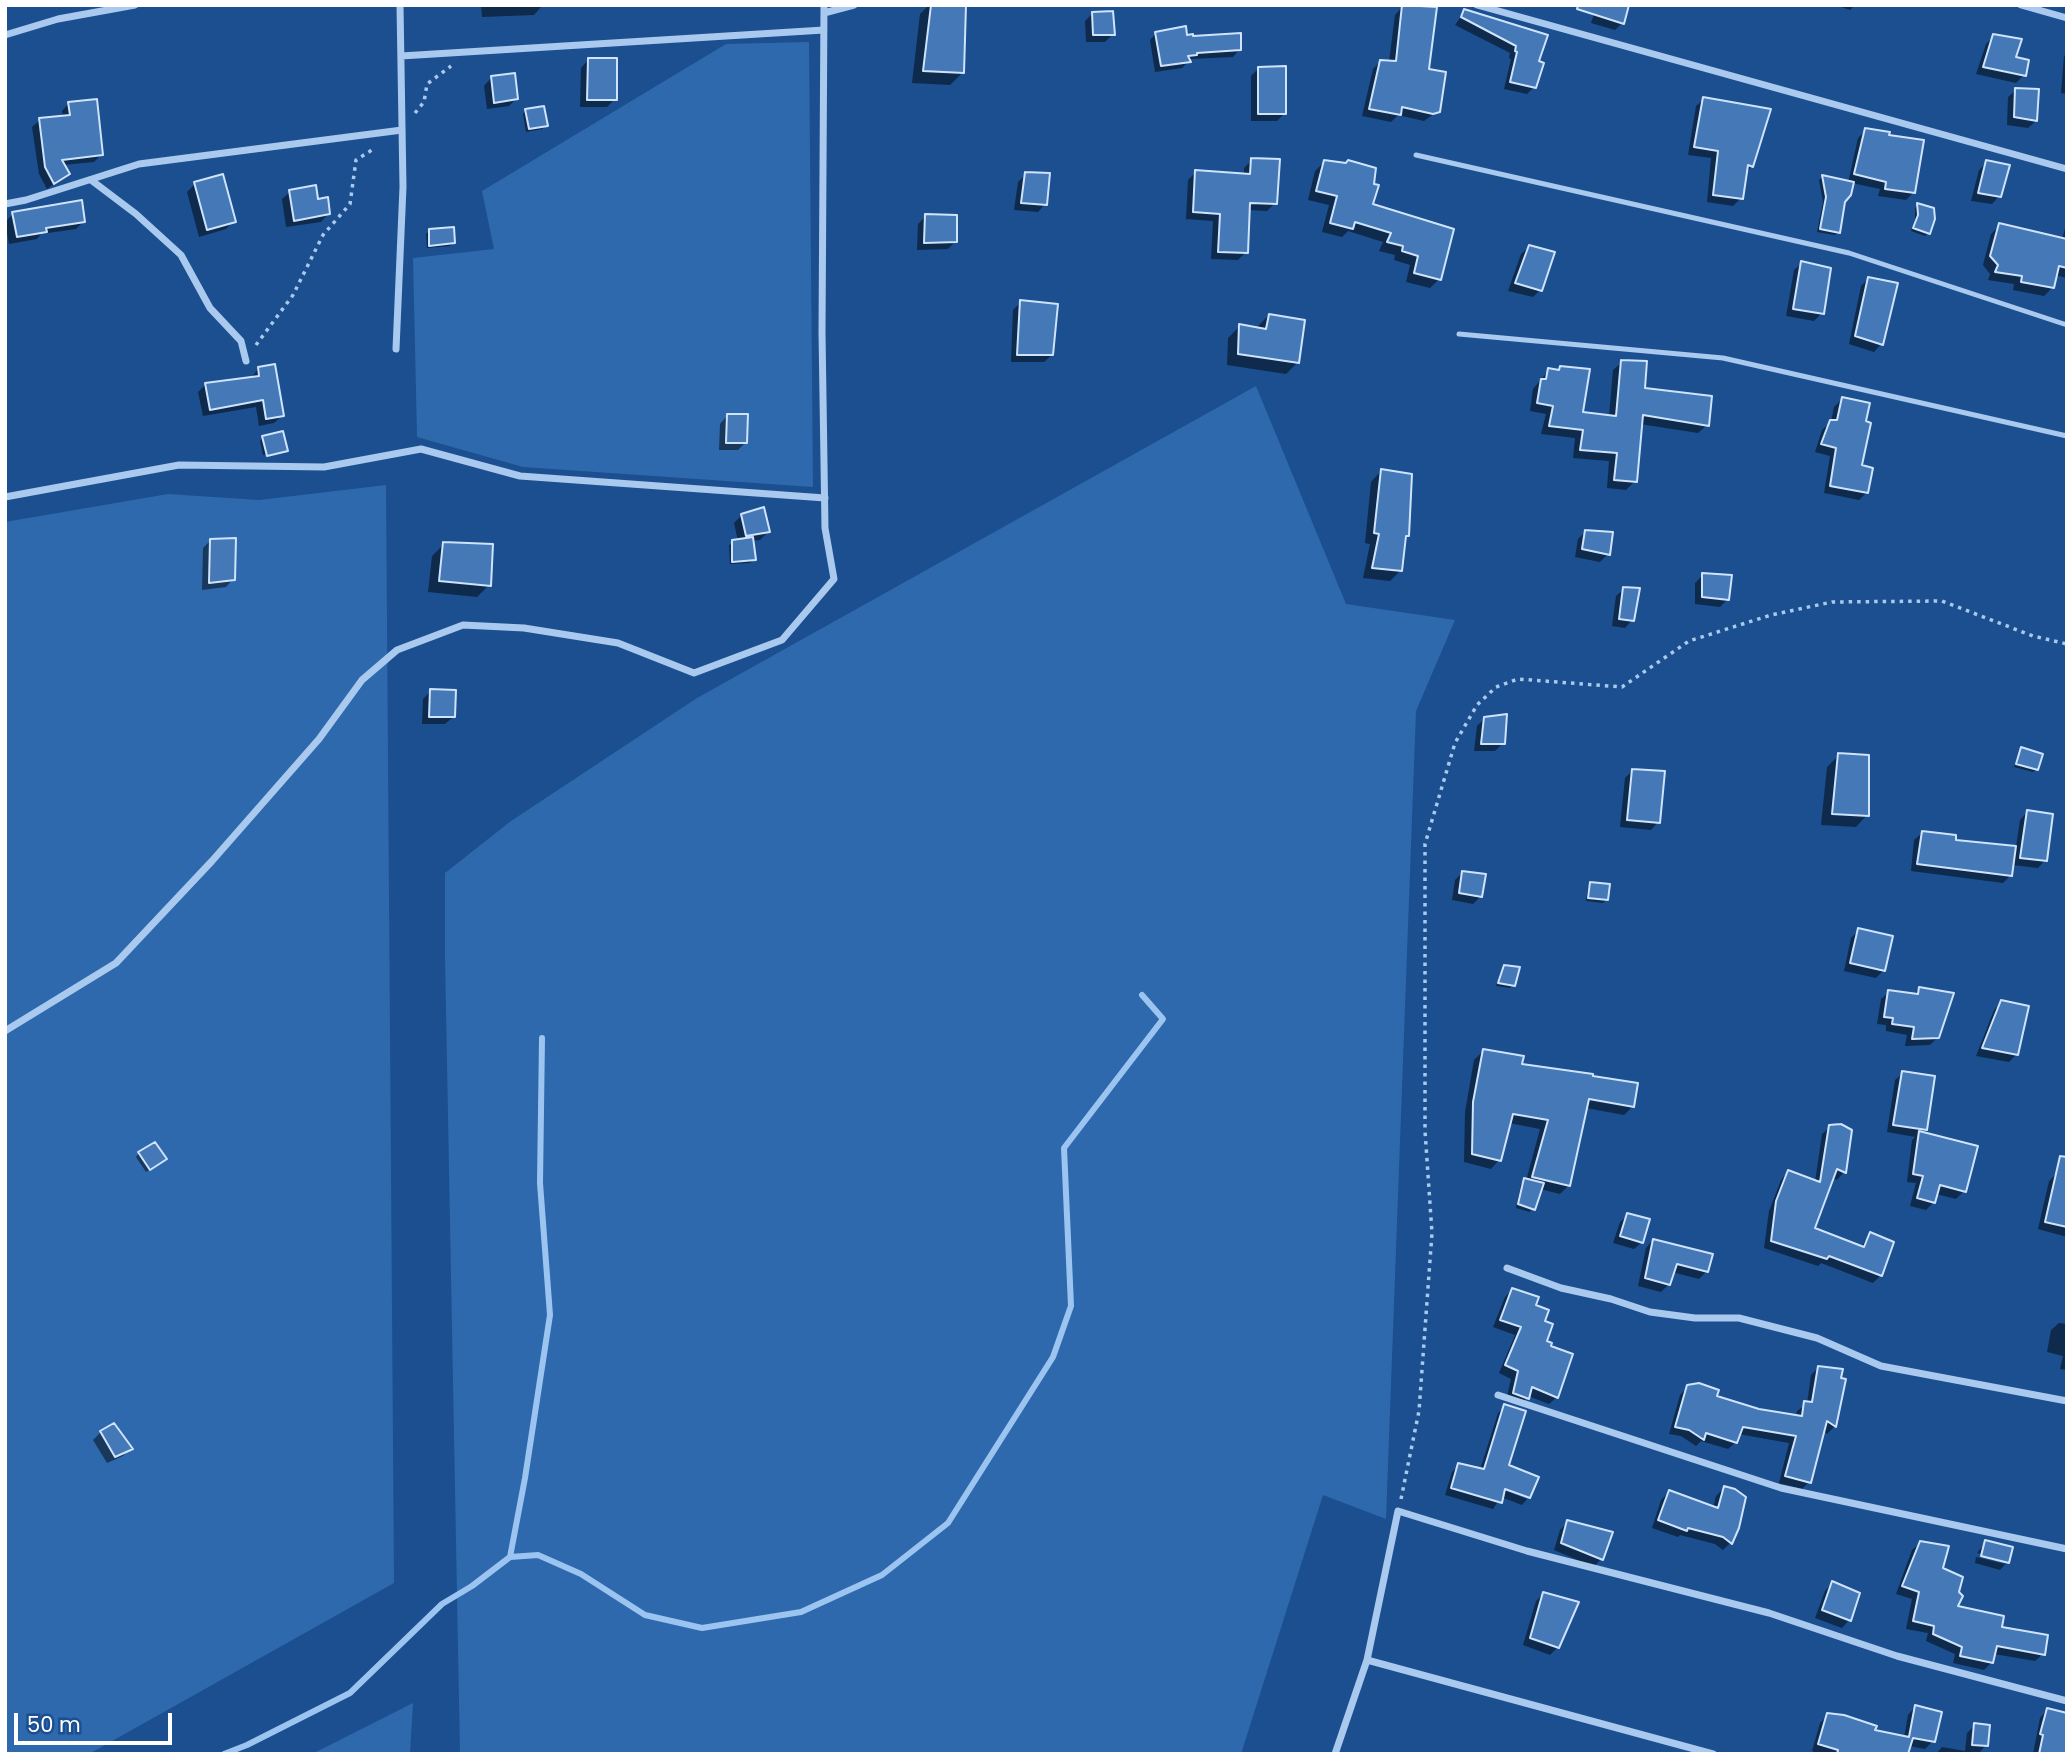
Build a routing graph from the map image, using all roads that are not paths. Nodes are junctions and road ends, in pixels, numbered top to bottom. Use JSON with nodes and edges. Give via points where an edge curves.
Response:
{"nodes":[{"id":1,"x":135,"y":5,"type":"edge"},
{"id":2,"x":400,"y":5,"type":"edge"},
{"id":3,"x":854,"y":5,"type":"edge"},
{"id":4,"x":1477,"y":5,"type":"edge"},
{"id":5,"x":2021,"y":5,"type":"edge"},
{"id":6,"x":824,"y":9,"type":"edge"},
{"id":7,"x":2067,"y":18,"type":"edge"},
{"id":8,"x":824,"y":30,"type":"junction"},
{"id":9,"x":5,"y":35,"type":"edge"},
{"id":10,"x":401,"y":56,"type":"junction"},
{"id":11,"x":402,"y":130,"type":"junction"},
{"id":12,"x":1416,"y":155,"type":"dead end"},
{"id":13,"x":2067,"y":169,"type":"edge"},
{"id":14,"x":91,"y":180,"type":"junction"},
{"id":15,"x":5,"y":204,"type":"edge"},
{"id":16,"x":2067,"y":325,"type":"edge"},
{"id":17,"x":1460,"y":334,"type":"dead end"},
{"id":18,"x":396,"y":349,"type":"dead end"},
{"id":19,"x":246,"y":361,"type":"road end"},
{"id":20,"x":2067,"y":436,"type":"edge"},
{"id":21,"x":5,"y":497,"type":"edge"},
{"id":22,"x":825,"y":498,"type":"junction"},
{"id":23,"x":5,"y":1031,"type":"edge"},
{"id":24,"x":1507,"y":1268,"type":"dead end"},
{"id":25,"x":1498,"y":1395,"type":"dead end"},
{"id":26,"x":2067,"y":1401,"type":"edge"},
{"id":27,"x":2067,"y":1549,"type":"edge"},
{"id":28,"x":1367,"y":1660,"type":"junction"},
{"id":29,"x":2067,"y":1701,"type":"edge"},
{"id":30,"x":1335,"y":1754,"type":"edge"},
{"id":31,"x":1713,"y":1754,"type":"edge"}],
"edges":[{"from":1,"to":9,"type":"street","via":[[58,19]]},
{"from":2,"to":10,"type":"street"},
{"from":3,"to":6,"type":"street"},
{"from":4,"to":13,"type":"street"},
{"from":5,"to":7,"type":"street"},
{"from":6,"to":8,"type":"street"},
{"from":8,"to":10,"type":"street"},
{"from":8,"to":22,"type":"street"},
{"from":10,"to":11,"type":"street"},
{"from":11,"to":14,"type":"street","via":[[139,164]]},
{"from":11,"to":18,"type":"street"},
{"from":12,"to":16,"type":"lane","via":[[1849,253]]},
{"from":14,"to":15,"type":"street"},
{"from":14,"to":19,"type":"street","via":[[181,255],[210,308],[241,341]]},
{"from":17,"to":20,"type":"lane","via":[[1723,358]]},
{"from":21,"to":22,"type":"street","via":[[179,465],[324,467],[421,449],[520,476]]},
{"from":22,"to":23,"type":"street","via":[[834,579],[782,640],[694,673],[618,643],[524,628],[463,625],[397,650],[362,680],[320,739],[116,963]]},
{"from":24,"to":26,"type":"street","via":[[1560,1288],[1650,1312],[1739,1318],[1817,1338],[1881,1366]]},
{"from":25,"to":27,"type":"street","via":[[1781,1488]]},
{"from":28,"to":29,"type":"street","via":[[1398,1511]]},
{"from":28,"to":30,"type":"street"},
{"from":28,"to":31,"type":"street"}]}
